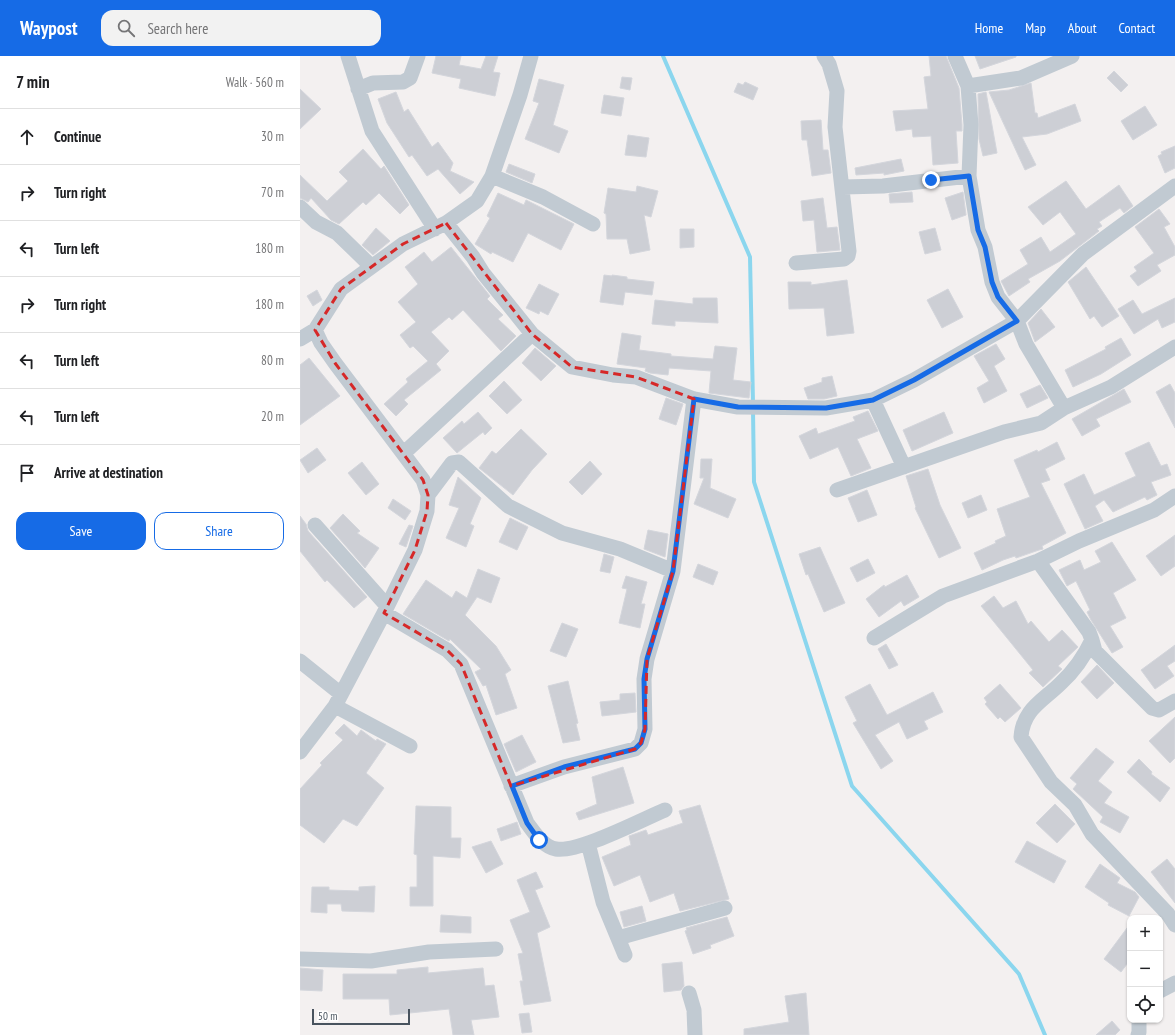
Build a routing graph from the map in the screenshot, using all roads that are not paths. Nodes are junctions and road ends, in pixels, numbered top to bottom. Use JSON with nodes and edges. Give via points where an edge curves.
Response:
{"nodes":[{"id":1,"x":348,"y":56,"type":"edge"},
{"id":2,"x":418,"y":56,"type":"edge"},
{"id":3,"x":531,"y":56,"type":"edge"},
{"id":4,"x":824,"y":56,"type":"edge"},
{"id":5,"x":955,"y":56,"type":"edge"},
{"id":6,"x":1072,"y":56,"type":"edge"},
{"id":7,"x":968,"y":86,"type":"junction"},
{"id":8,"x":358,"y":89,"type":"junction"},
{"id":9,"x":492,"y":176,"type":"junction"},
{"id":10,"x":969,"y":176,"type":"junction"},
{"id":11,"x":1175,"y":186,"type":"edge"},
{"id":12,"x":843,"y":187,"type":"junction"},
{"id":13,"x":300,"y":207,"type":"edge"},
{"id":14,"x":593,"y":224,"type":"dead end"},
{"id":15,"x":440,"y":226,"type":"junction"},
{"id":16,"x":796,"y":263,"type":"dead end"},
{"id":17,"x":371,"y":266,"type":"junction"},
{"id":18,"x":1017,"y":321,"type":"junction"},
{"id":19,"x":315,"y":330,"type":"junction"},
{"id":20,"x":532,"y":334,"type":"junction"},
{"id":21,"x":300,"y":339,"type":"edge"},
{"id":22,"x":1175,"y":347,"type":"edge"},
{"id":23,"x":694,"y":399,"type":"junction"},
{"id":24,"x":873,"y":400,"type":"junction"},
{"id":25,"x":1064,"y":408,"type":"junction"},
{"id":26,"x":404,"y":453,"type":"junction"},
{"id":27,"x":904,"y":467,"type":"junction"},
{"id":28,"x":837,"y":490,"type":"dead end"},
{"id":29,"x":428,"y":495,"type":"junction"},
{"id":30,"x":1175,"y":496,"type":"edge"},
{"id":31,"x":315,"y":524,"type":"dead end"},
{"id":32,"x":1038,"y":561,"type":"junction"},
{"id":33,"x":673,"y":571,"type":"junction"},
{"id":34,"x":386,"y":610,"type":"junction"},
{"id":35,"x":874,"y":638,"type":"dead end"},
{"id":36,"x":1092,"y":640,"type":"junction"},
{"id":37,"x":300,"y":661,"type":"edge"},
{"id":38,"x":338,"y":700,"type":"junction"},
{"id":39,"x":1175,"y":701,"type":"edge"},
{"id":40,"x":410,"y":746,"type":"dead end"},
{"id":41,"x":300,"y":752,"type":"edge"},
{"id":42,"x":512,"y":786,"type":"junction"},
{"id":43,"x":665,"y":810,"type":"dead end"},
{"id":44,"x":588,"y":843,"type":"junction"},
{"id":45,"x":725,"y":908,"type":"dead end"},
{"id":46,"x":1175,"y":925,"type":"edge"},
{"id":47,"x":618,"y":938,"type":"junction"},
{"id":48,"x":496,"y":949,"type":"dead end"},
{"id":49,"x":625,"y":955,"type":"dead end"},
{"id":50,"x":300,"y":960,"type":"edge"},
{"id":51,"x":1175,"y":983,"type":"edge"},
{"id":52,"x":1163,"y":989,"type":"edge"},
{"id":53,"x":689,"y":993,"type":"dead end"},
{"id":54,"x":1139,"y":1023,"type":"edge"},
{"id":55,"x":695,"y":1035,"type":"edge"},
{"id":56,"x":1138,"y":1035,"type":"edge"}],
"edges":[{"from":1,"to":8,"type":"street"},
{"from":2,"to":8,"type":"street","via":[[410,78],[403,82],[373,83]]},
{"from":3,"to":9,"type":"street"},
{"from":4,"to":12,"type":"street","via":[[837,91],[836,127]]},
{"from":5,"to":7,"type":"street"},
{"from":6,"to":7,"type":"street","via":[[1021,78]]},
{"from":7,"to":10,"type":"street","via":[[971,125]]},
{"from":8,"to":15,"type":"street","via":[[372,131]]},
{"from":9,"to":14,"type":"street","via":[[543,197]]},
{"from":9,"to":15,"type":"street","via":[[477,201]]},
{"from":10,"to":12,"type":"street","via":[[883,186]]},
{"from":10,"to":18,"type":"street","via":[[978,230],[985,247],[992,282],[998,297]]},
{"from":11,"to":18,"type":"street","via":[[1083,254]]},
{"from":12,"to":16,"type":"street","via":[[848,256],[844,259]]},
{"from":13,"to":17,"type":"street","via":[[316,222],[337,233]]},
{"from":15,"to":17,"type":"street","via":[[403,244]]},
{"from":15,"to":20,"type":"street","via":[[473,257]]},
{"from":17,"to":19,"type":"street","via":[[341,289]]},
{"from":18,"to":24,"type":"street","via":[[914,380]]},
{"from":18,"to":25,"type":"street","via":[[1026,344]]},
{"from":19,"to":21,"type":"street"},
{"from":19,"to":26,"type":"street","via":[[335,364]]},
{"from":20,"to":23,"type":"street","via":[[572,367],[636,377]]},
{"from":20,"to":26,"type":"street"},
{"from":22,"to":25,"type":"street","via":[[1111,387]]},
{"from":23,"to":24,"type":"street","via":[[738,407],[826,408]]},
{"from":23,"to":33,"type":"street"},
{"from":24,"to":27,"type":"street"},
{"from":25,"to":27,"type":"street","via":[[1041,423],[1004,432]]},
{"from":26,"to":29,"type":"street","via":[[423,480]]},
{"from":27,"to":28,"type":"street"},
{"from":29,"to":33,"type":"street","via":[[452,463],[459,462],[508,506],[562,533],[620,549]]},
{"from":29,"to":34,"type":"street","via":[[427,511],[415,550]]},
{"from":30,"to":32,"type":"street","via":[[1154,510]]},
{"from":31,"to":34,"type":"street"},
{"from":32,"to":35,"type":"street","via":[[943,596]]},
{"from":32,"to":36,"type":"street","via":[[1089,632]]},
{"from":33,"to":42,"type":"street","via":[[647,659],[644,679],[645,729],[641,743],[635,749],[564,767]]},
{"from":34,"to":38,"type":"street"},
{"from":34,"to":42,"type":"street","via":[[447,650],[461,664]]},
{"from":36,"to":39,"type":"street","via":[[1095,651],[1152,708],[1160,710]]},
{"from":36,"to":46,"type":"street","via":[[1078,664],[1024,719],[1021,736],[1051,782],[1075,805],[1092,834],[1168,914]]},
{"from":37,"to":38,"type":"street"},
{"from":38,"to":40,"type":"street"},
{"from":38,"to":41,"type":"street"},
{"from":42,"to":44,"type":"street","via":[[527,823],[539,840],[555,849],[573,848]]},
{"from":43,"to":44,"type":"street"},
{"from":44,"to":47,"type":"street","via":[[603,902]]},
{"from":45,"to":47,"type":"street"},
{"from":47,"to":49,"type":"street"},
{"from":48,"to":50,"type":"street","via":[[429,952],[371,961]]},
{"from":51,"to":52,"type":"street"},
{"from":53,"to":55,"type":"street","via":[[694,1010]]},
{"from":54,"to":56,"type":"street"}]}
